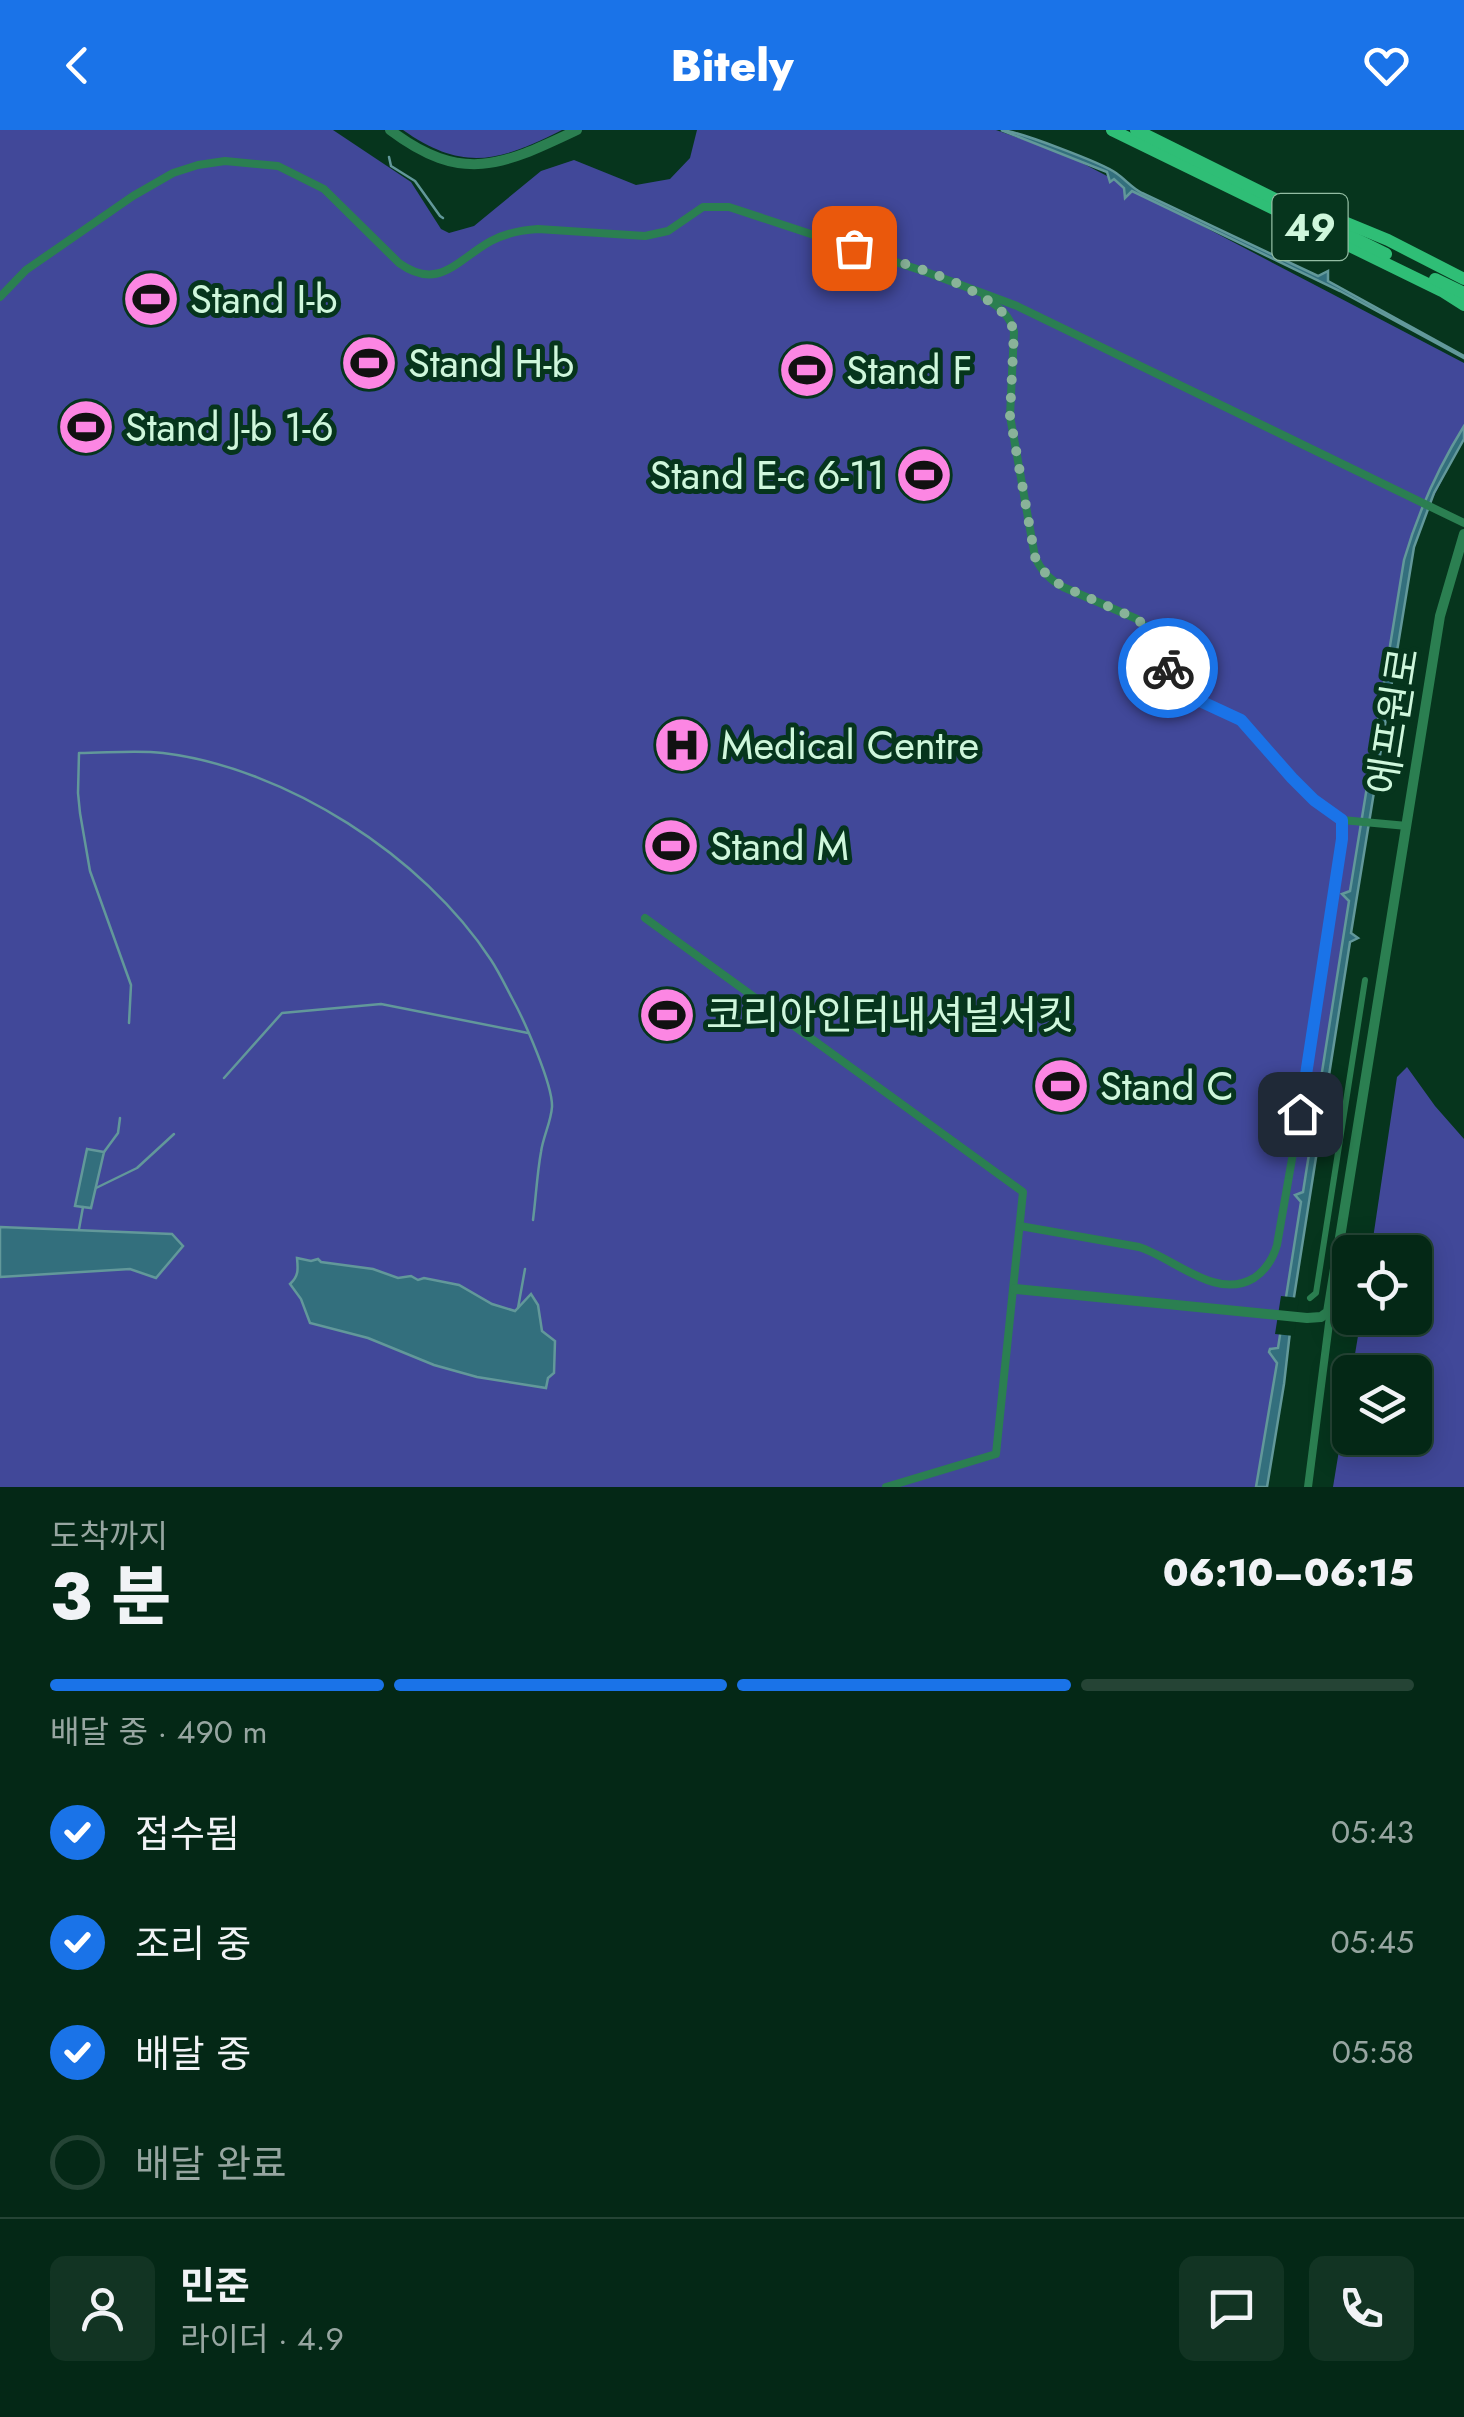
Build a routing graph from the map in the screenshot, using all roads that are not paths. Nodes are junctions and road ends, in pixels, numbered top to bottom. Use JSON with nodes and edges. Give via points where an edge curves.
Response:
{"nodes":[{"id":1,"x":390,"y":130,"type":"edge"},
{"id":2,"x":576,"y":130,"type":"edge"},
{"id":3,"x":1112,"y":130,"type":"edge"},
{"id":4,"x":1136,"y":130,"type":"edge"},
{"id":5,"x":1156,"y":146,"type":"junction"},
{"id":6,"x":1248,"y":192,"type":"junction"},
{"id":7,"x":1464,"y":279,"type":"edge"},
{"id":8,"x":969,"y":288,"type":"junction"},
{"id":9,"x":1464,"y":293,"type":"edge"},
{"id":10,"x":0,"y":297,"type":"edge"},
{"id":11,"x":1464,"y":306,"type":"edge"},
{"id":12,"x":1028,"y":311,"type":"junction"},
{"id":13,"x":1464,"y":313,"type":"edge"},
{"id":14,"x":1014,"y":332,"type":"junction"},
{"id":15,"x":1464,"y":524,"type":"edge"},
{"id":16,"x":1464,"y":534,"type":"edge"},
{"id":17,"x":1342,"y":820,"type":"junction"},
{"id":18,"x":1407,"y":826,"type":"junction"},
{"id":19,"x":645,"y":918,"type":"dead end"},
{"id":20,"x":1366,"y":980,"type":"dead end"},
{"id":21,"x":1020,"y":1226,"type":"junction"},
{"id":22,"x":1014,"y":1288,"type":"junction"},
{"id":23,"x":1310,"y":1298,"type":"dead end"},
{"id":24,"x":1330,"y":1308,"type":"junction"},
{"id":25,"x":886,"y":1487,"type":"edge"},
{"id":26,"x":1308,"y":1487,"type":"edge"}],
"edges":[{"from":1,"to":2,"type":"street","via":[[442,158],[480,165]]},
{"from":3,"to":5,"type":"highway","number":"49"},
{"from":4,"to":5,"type":"highway","number":"49"},
{"from":5,"to":6,"type":"highway","number":"49"},
{"from":6,"to":7,"type":"highway","via":[[1324,212]]},
{"from":6,"to":9,"type":"highway","number":"49"},
{"from":6,"to":11,"type":"highway","number":"49"},
{"from":6,"to":13,"type":"highway","via":[[1314,235]]},
{"from":8,"to":10,"type":"street","via":[[738,209],[711,206],[654,235],[521,230],[446,271],[421,275],[324,189],[278,166],[226,161],[173,173],[133,196],[26,270]]},
{"from":8,"to":12,"type":"street"},
{"from":8,"to":14,"type":"street","via":[[1006,314]]},
{"from":12,"to":14,"type":"street","via":[[1018,313]]},
{"from":12,"to":15,"type":"street"},
{"from":14,"to":17,"type":"street","via":[[1010,416],[1040,567],[1054,582],[1137,619],[1166,666],[1200,701],[1241,720],[1303,789]]},
{"from":16,"to":18,"type":"street","name":"에프원로","via":[[1440,616]]},
{"from":17,"to":18,"type":"street"},
{"from":17,"to":21,"type":"street","via":[[1300,1114],[1270,1263],[1248,1281],[1218,1283],[1154,1252]]},
{"from":18,"to":24,"type":"street","name":"에프원로"},
{"from":19,"to":21,"type":"street","via":[[1022,1192]]},
{"from":20,"to":23,"type":"street","via":[[1316,1293]]},
{"from":21,"to":22,"type":"street"},
{"from":22,"to":24,"type":"street","via":[[1307,1318],[1321,1318]]},
{"from":22,"to":25,"type":"street","via":[[996,1454]]},
{"from":24,"to":26,"type":"street"}]}
